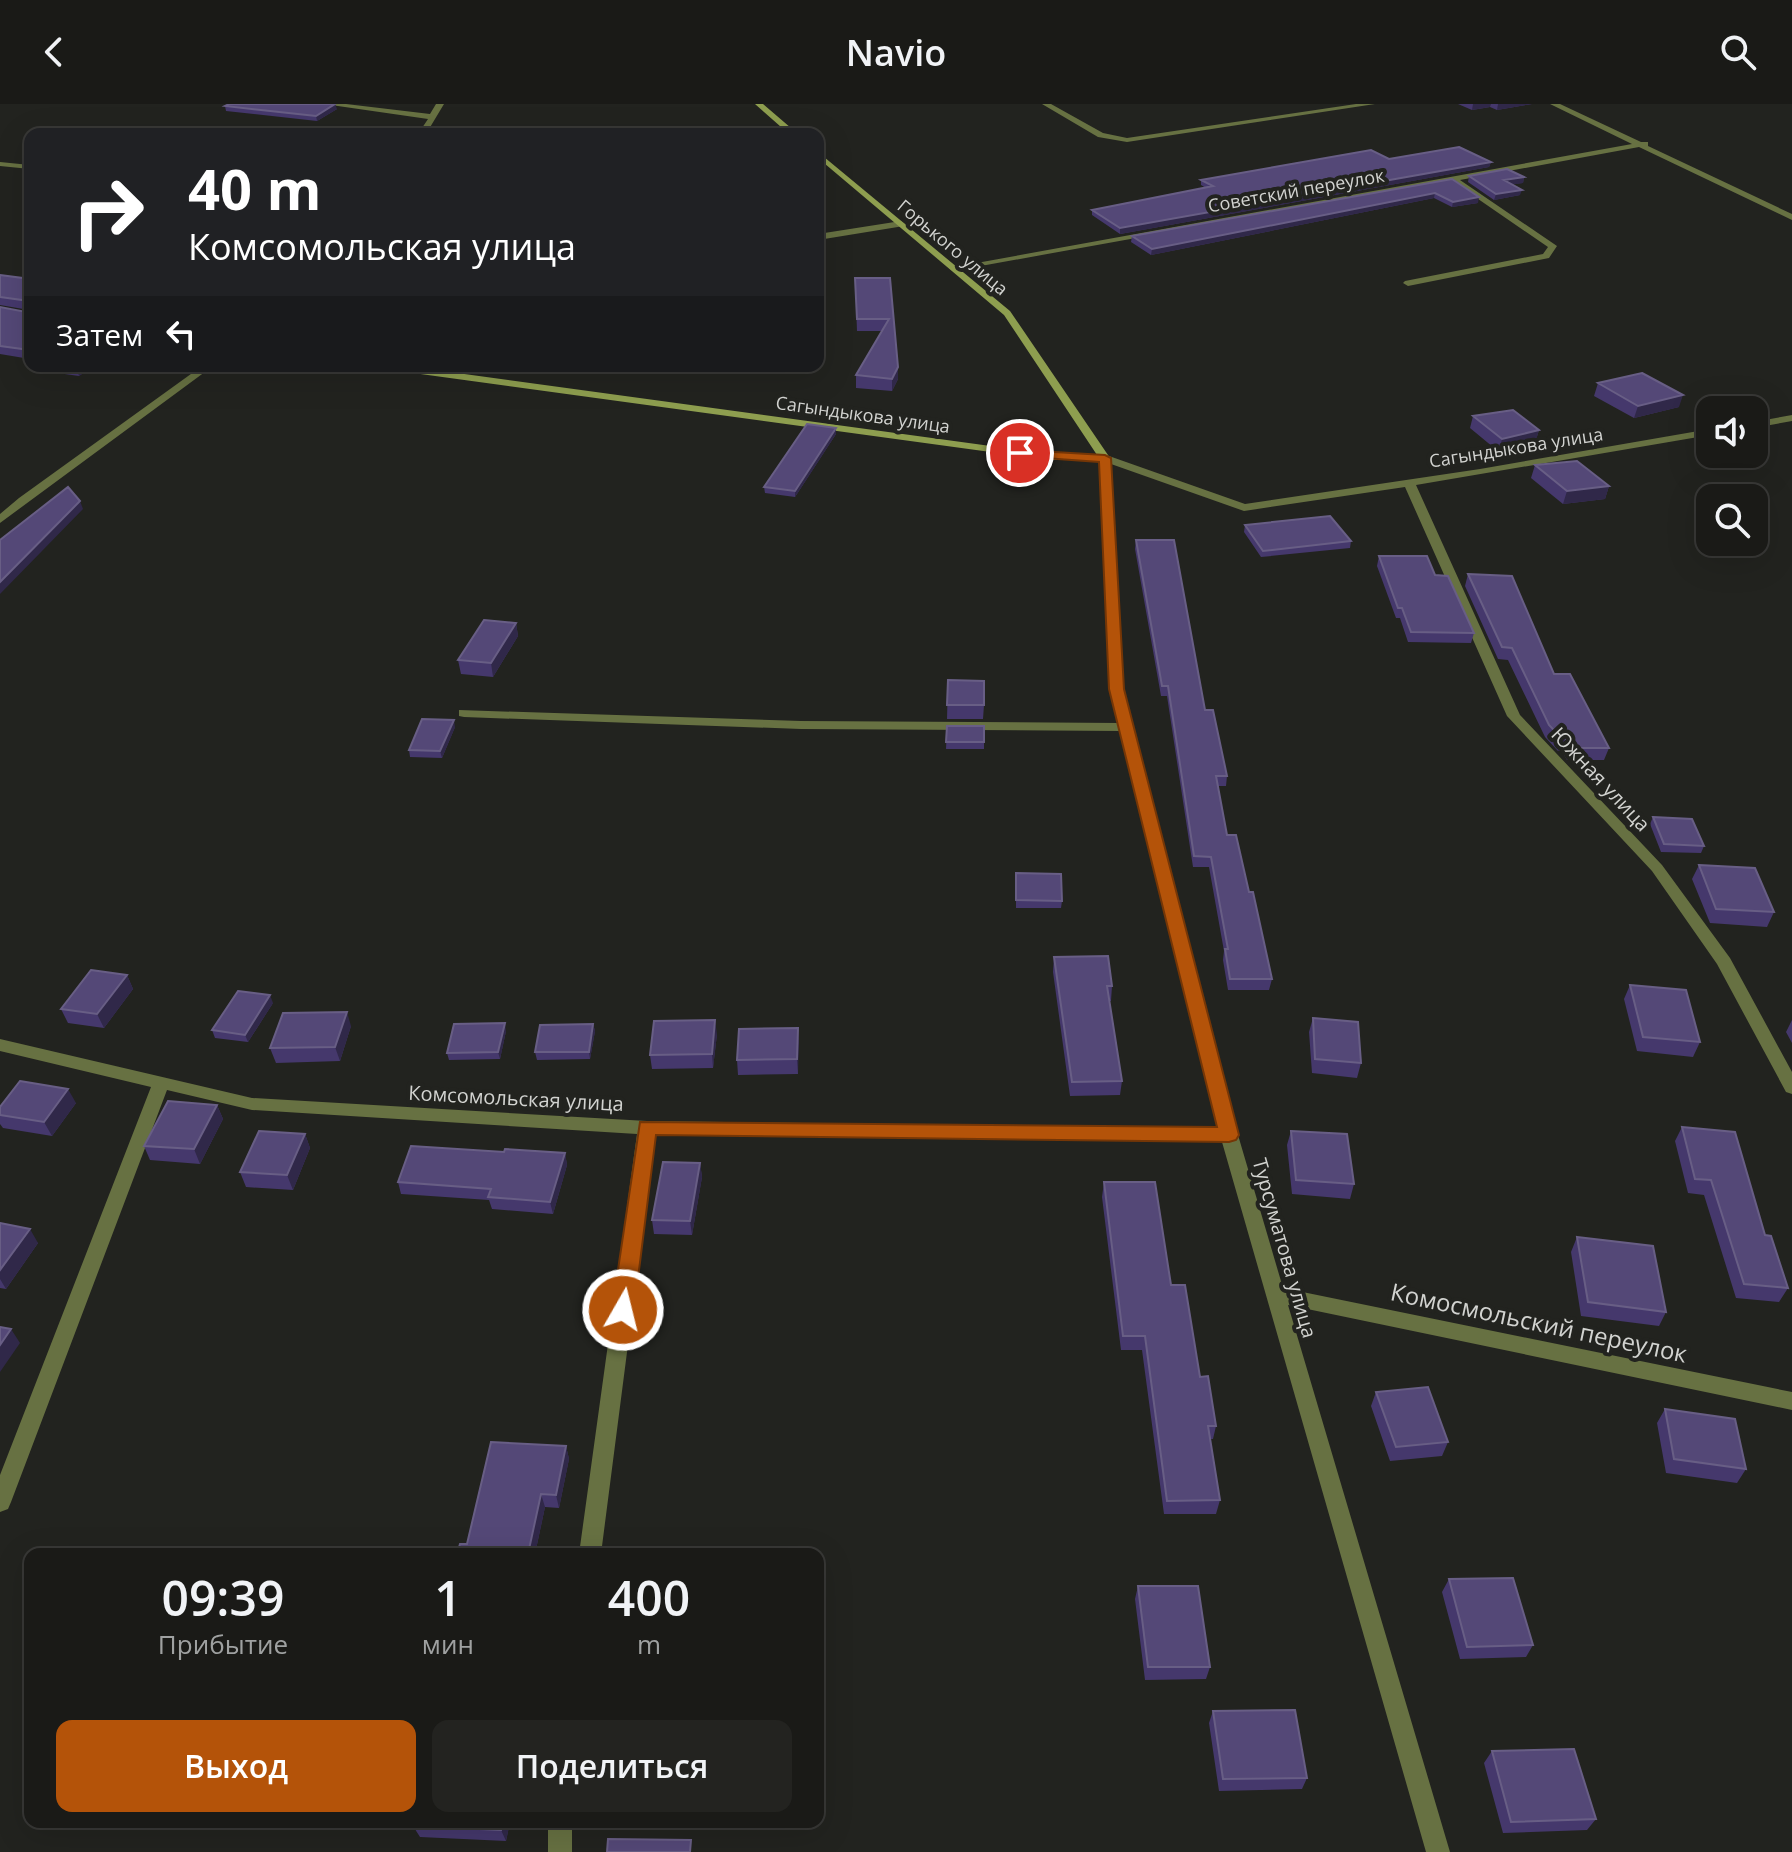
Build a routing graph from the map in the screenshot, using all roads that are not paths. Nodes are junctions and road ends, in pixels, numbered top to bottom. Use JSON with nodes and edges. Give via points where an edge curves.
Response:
{"nodes":[{"id":1,"x":328,"y":104,"type":"edge"},
{"id":2,"x":440,"y":104,"type":"edge"},
{"id":3,"x":759,"y":104,"type":"edge"},
{"id":4,"x":1046,"y":104,"type":"edge"},
{"id":5,"x":1371,"y":104,"type":"edge"},
{"id":6,"x":1554,"y":104,"type":"edge"},
{"id":7,"x":433,"y":117,"type":"junction"},
{"id":8,"x":426,"y":128,"type":"edge"},
{"id":9,"x":787,"y":128,"type":"edge"},
{"id":10,"x":1645,"y":144,"type":"junction"},
{"id":11,"x":824,"y":159,"type":"edge"},
{"id":12,"x":0,"y":164,"type":"edge"},
{"id":13,"x":24,"y":166,"type":"edge"},
{"id":14,"x":1454,"y":179,"type":"junction"},
{"id":15,"x":1792,"y":217,"type":"edge"},
{"id":16,"x":901,"y":224,"type":"junction"},
{"id":17,"x":824,"y":236,"type":"edge"},
{"id":18,"x":953,"y":268,"type":"junction"},
{"id":19,"x":1408,"y":283,"type":"dead end"},
{"id":20,"x":200,"y":372,"type":"edge"},
{"id":21,"x":428,"y":372,"type":"edge"},
{"id":22,"x":1792,"y":418,"type":"edge"},
{"id":23,"x":1768,"y":422,"type":"edge"},
{"id":24,"x":1696,"y":434,"type":"edge"},
{"id":25,"x":1105,"y":458,"type":"junction"},
{"id":26,"x":1409,"y":483,"type":"junction"},
{"id":27,"x":0,"y":520,"type":"edge"},
{"id":28,"x":464,"y":713,"type":"dead end"},
{"id":29,"x":1126,"y":727,"type":"junction"},
{"id":30,"x":0,"y":1045,"type":"edge"},
{"id":31,"x":161,"y":1083,"type":"junction"},
{"id":32,"x":1792,"y":1088,"type":"edge"},
{"id":33,"x":647,"y":1128,"type":"junction"},
{"id":34,"x":1229,"y":1135,"type":"junction"},
{"id":35,"x":1275,"y":1294,"type":"junction"},
{"id":36,"x":1792,"y":1401,"type":"edge"},
{"id":37,"x":0,"y":1502,"type":"edge"},
{"id":38,"x":591,"y":1548,"type":"edge"},
{"id":39,"x":560,"y":1828,"type":"edge"},
{"id":40,"x":560,"y":1852,"type":"edge"},
{"id":41,"x":1438,"y":1852,"type":"edge"}],
"edges":[{"from":1,"to":7,"type":"street"},
{"from":2,"to":7,"type":"street"},
{"from":3,"to":9,"type":"street"},
{"from":4,"to":5,"type":"street","via":[[1101,135],[1127,140]]},
{"from":6,"to":10,"type":"street"},
{"from":7,"to":8,"type":"street"},
{"from":10,"to":14,"type":"street","name":"Советский переулок"},
{"from":10,"to":15,"type":"street"},
{"from":11,"to":16,"type":"street","name":"Горького улица"},
{"from":12,"to":13,"type":"street"},
{"from":14,"to":18,"type":"street","name":"Советский переулок"},
{"from":14,"to":19,"type":"street","via":[[1553,246],[1546,256]]},
{"from":16,"to":17,"type":"street"},
{"from":16,"to":18,"type":"street","name":"Горького улица"},
{"from":18,"to":25,"type":"street","name":"Горького улица","via":[[1007,313]]},
{"from":20,"to":27,"type":"street"},
{"from":21,"to":25,"type":"street","name":"Сагындыкова улица","via":[[1050,457]]},
{"from":22,"to":23,"type":"street"},
{"from":24,"to":26,"type":"street","name":"Сагындыкова улица"},
{"from":25,"to":26,"type":"street","name":"Сагындыкова улица","via":[[1244,508]]},
{"from":25,"to":29,"type":"street","name":"Турсуматова улица","via":[[1117,689]]},
{"from":26,"to":32,"type":"street","name":"Южная улица","via":[[1514,716],[1657,868],[1724,962]]},
{"from":28,"to":29,"type":"street","via":[[801,725]]},
{"from":29,"to":34,"type":"street","name":"Турсуматова улица"},
{"from":30,"to":31,"type":"street","name":"Комсомольская улица"},
{"from":31,"to":33,"type":"street","name":"Комсомольская улица","via":[[252,1104]]},
{"from":31,"to":37,"type":"street"},
{"from":33,"to":34,"type":"street","name":"Комсомольская улица"},
{"from":33,"to":38,"type":"street"},
{"from":34,"to":35,"type":"street","name":"Турсуматова улица"},
{"from":35,"to":36,"type":"street","name":"Комосмольский переулок"},
{"from":35,"to":41,"type":"street","name":"Турсуматова улица"},
{"from":39,"to":40,"type":"street"}]}
